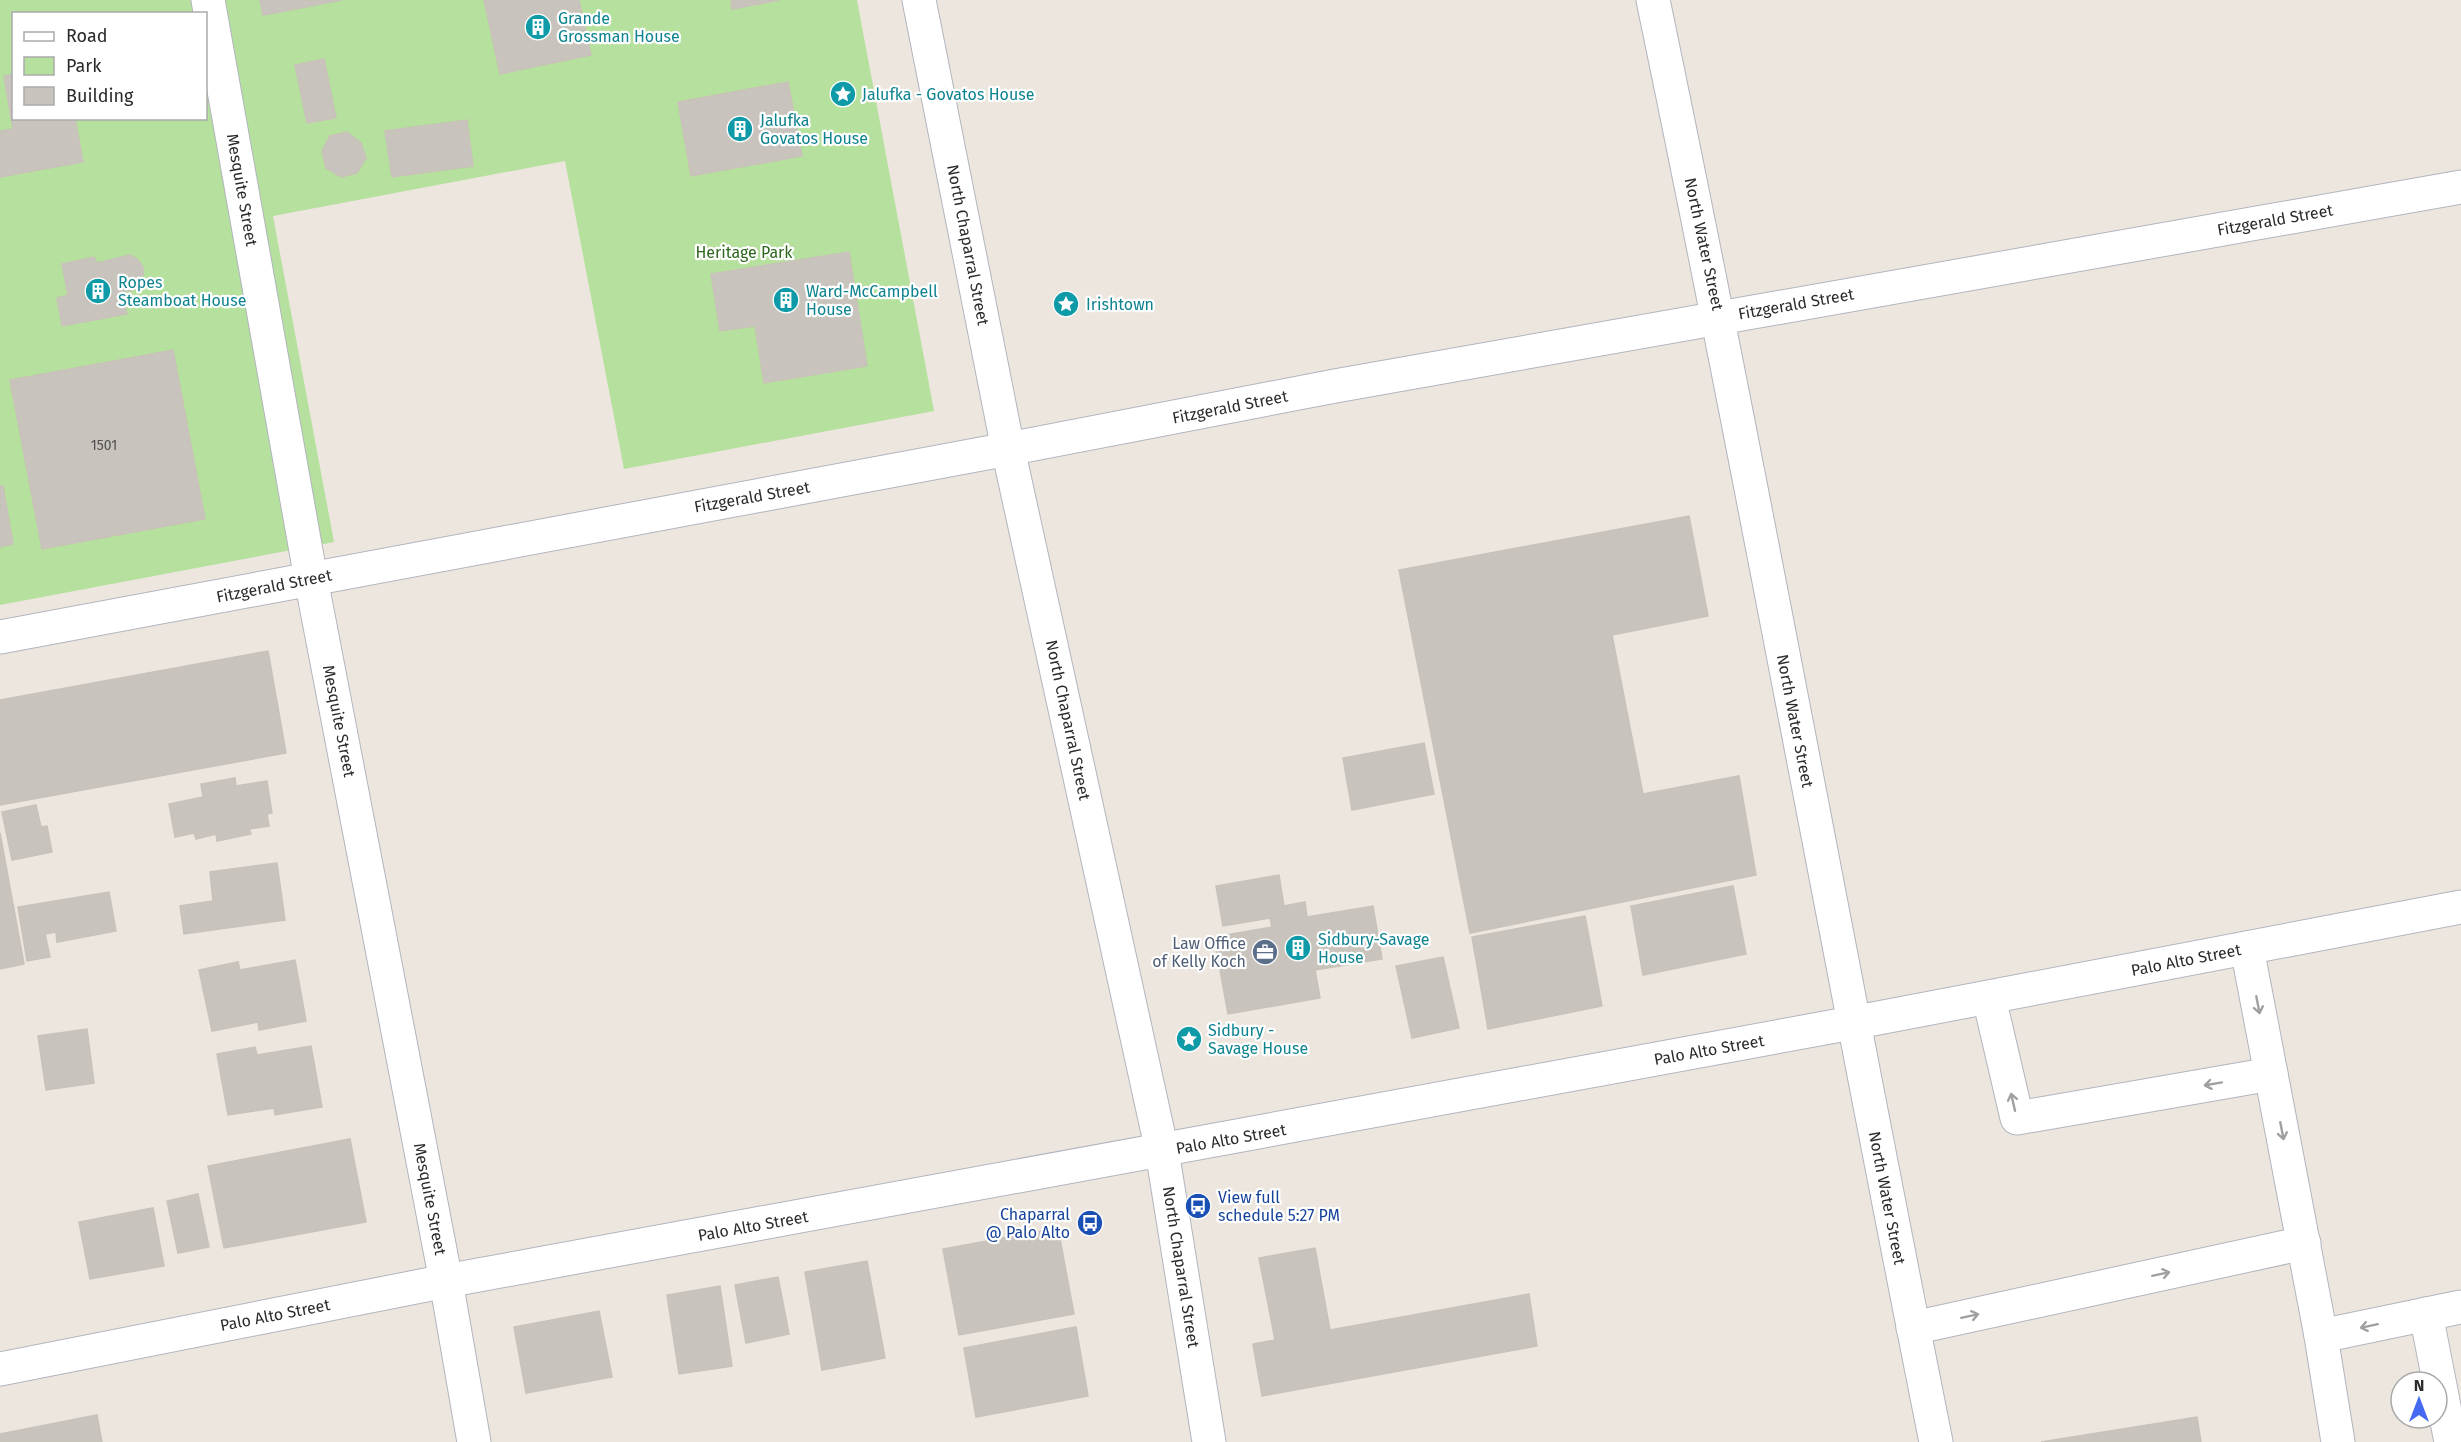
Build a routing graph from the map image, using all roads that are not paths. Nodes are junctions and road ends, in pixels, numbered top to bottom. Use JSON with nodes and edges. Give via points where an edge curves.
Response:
{"nodes":[{"id":1,"x":208,"y":0,"type":"edge"},
{"id":2,"x":919,"y":0,"type":"edge"},
{"id":3,"x":1653,"y":0,"type":"edge"},
{"id":4,"x":2461,"y":188,"type":"edge"},
{"id":5,"x":1719,"y":317,"type":"junction"},
{"id":6,"x":1008,"y":449,"type":"junction"},
{"id":7,"x":311,"y":579,"type":"junction"},
{"id":8,"x":0,"y":637,"type":"edge"},
{"id":9,"x":2461,"y":907,"type":"edge"},
{"id":10,"x":2247,"y":948,"type":"junction"},
{"id":11,"x":1989,"y":998,"type":"junction"},
{"id":12,"x":1852,"y":1023,"type":"junction"},
{"id":13,"x":2271,"y":1074,"type":"junction"},
{"id":14,"x":1162,"y":1151,"type":"junction"},
{"id":15,"x":2304,"y":1243,"type":"junction"},
{"id":16,"x":446,"y":1281,"type":"junction"},
{"id":17,"x":2461,"y":1307,"type":"edge"},
{"id":18,"x":2426,"y":1314,"type":"junction"},
{"id":19,"x":1913,"y":1328,"type":"junction"},
{"id":20,"x":2321,"y":1336,"type":"junction"},
{"id":21,"x":0,"y":1369,"type":"edge"},
{"id":22,"x":474,"y":1442,"type":"edge"},
{"id":23,"x":1209,"y":1442,"type":"edge"},
{"id":24,"x":1936,"y":1442,"type":"edge"},
{"id":25,"x":2338,"y":1442,"type":"edge"},
{"id":26,"x":2451,"y":1442,"type":"edge"}],
"edges":[{"from":1,"to":7,"type":"street","name":"Mesquite Street"},
{"from":2,"to":6,"type":"street","name":"North Chaparral Street"},
{"from":3,"to":5,"type":"street","name":"North Water Street"},
{"from":4,"to":5,"type":"street","name":"Fitzgerald Street"},
{"from":5,"to":6,"type":"street","name":"Fitzgerald Street"},
{"from":5,"to":12,"type":"street","name":"North Water Street"},
{"from":6,"to":7,"type":"street","name":"Fitzgerald Street"},
{"from":6,"to":14,"type":"street","name":"North Chaparral Street"},
{"from":7,"to":8,"type":"street","name":"Fitzgerald Street"},
{"from":7,"to":16,"type":"street","name":"Mesquite Street"},
{"from":9,"to":10,"type":"street","name":"Palo Alto Street"},
{"from":10,"to":11,"type":"street","name":"Palo Alto Street"},
{"from":10,"to":13,"type":"street","one_way":true},
{"from":11,"to":12,"type":"street","name":"Palo Alto Street"},
{"from":13,"to":11,"type":"street","one_way":true,"via":[[2017,1118]]},
{"from":12,"to":14,"type":"street","name":"Palo Alto Street"},
{"from":12,"to":19,"type":"street","name":"North Water Street"},
{"from":13,"to":15,"type":"street","one_way":true},
{"from":14,"to":16,"type":"street","name":"Palo Alto Street"},
{"from":14,"to":23,"type":"street","name":"North Chaparral Street"},
{"from":19,"to":15,"type":"street","one_way":true},
{"from":15,"to":20,"type":"street"},
{"from":16,"to":21,"type":"street","name":"Palo Alto Street"},
{"from":16,"to":22,"type":"street","name":"Mesquite Street"},
{"from":17,"to":18,"type":"street"},
{"from":18,"to":20,"type":"street","one_way":true},
{"from":18,"to":26,"type":"street"},
{"from":19,"to":24,"type":"street","name":"North Water Street"},
{"from":20,"to":25,"type":"street"}]}
